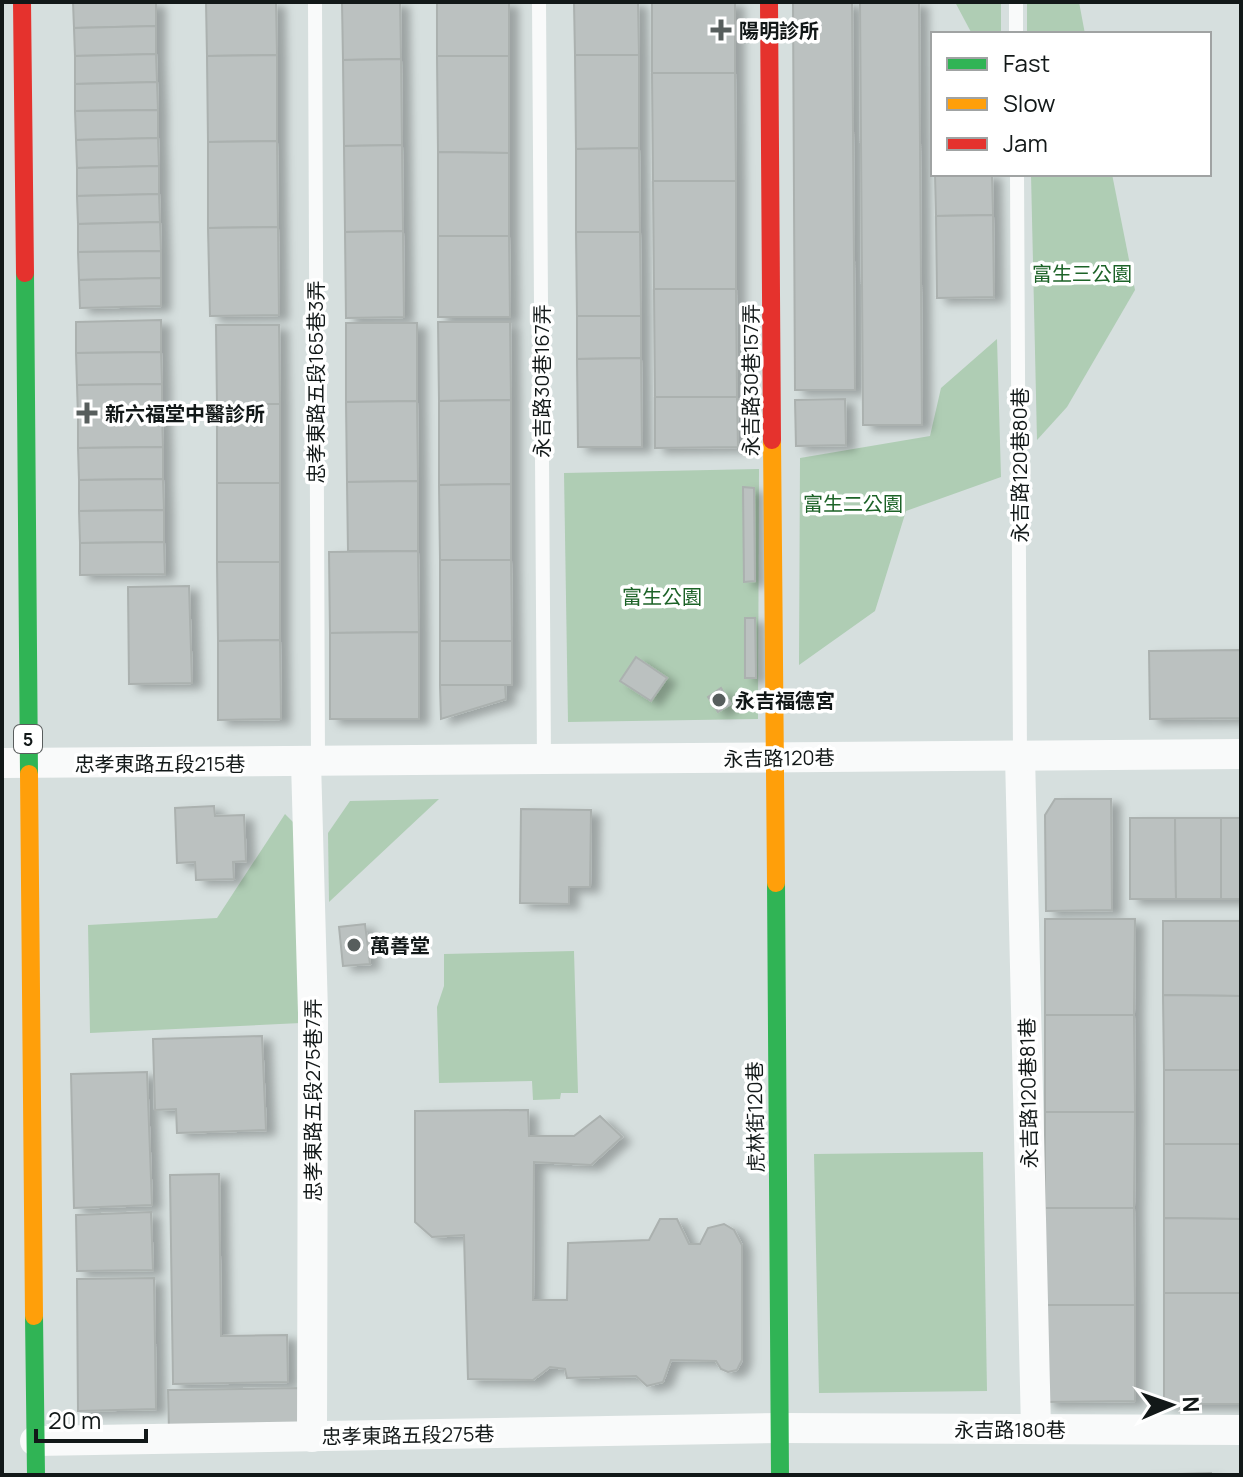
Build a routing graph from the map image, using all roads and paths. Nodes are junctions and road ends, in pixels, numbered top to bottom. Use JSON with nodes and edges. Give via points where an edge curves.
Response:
{"nodes":[{"id":1,"x":22,"y":2,"type":"edge"},
{"id":2,"x":315,"y":2,"type":"edge"},
{"id":3,"x":539,"y":2,"type":"edge"},
{"id":4,"x":769,"y":2,"type":"edge"},
{"id":5,"x":1016,"y":2,"type":"edge"},
{"id":6,"x":1016,"y":32,"type":"edge"},
{"id":7,"x":1017,"y":176,"type":"edge"},
{"id":8,"x":1241,"y":754,"type":"edge"},
{"id":9,"x":1020,"y":756,"type":"junction"},
{"id":10,"x":774,"y":758,"type":"junction"},
{"id":11,"x":544,"y":760,"type":"junction"},
{"id":12,"x":312,"y":762,"type":"junction"},
{"id":13,"x":15,"y":763,"type":"edge"},
{"id":14,"x":780,"y":1428,"type":"junction"},
{"id":15,"x":1036,"y":1429,"type":"junction"},
{"id":16,"x":1241,"y":1430,"type":"edge"},
{"id":17,"x":312,"y":1437,"type":"junction"},
{"id":18,"x":35,"y":1441,"type":"junction"},
{"id":19,"x":36,"y":1475,"type":"edge"},
{"id":20,"x":780,"y":1475,"type":"edge"}],
"edges":[{"from":1,"to":13,"type":"main road","number":"5"},
{"from":2,"to":12,"type":"lane","name":"忠孝東路五段165巷3弄"},
{"from":3,"to":11,"type":"lane","name":"永吉路30巷167弄"},
{"from":4,"to":10,"type":"main road","name":"永吉路30巷157弄"},
{"from":5,"to":6,"type":"lane"},
{"from":7,"to":9,"type":"lane","name":"永吉路120巷80巷"},
{"from":8,"to":9,"type":"street","name":"永吉路120巷"},
{"from":9,"to":10,"type":"street","name":"永吉路120巷"},
{"from":9,"to":15,"type":"street","name":"永吉路120巷81巷"},
{"from":10,"to":11,"type":"street","name":"永吉路120巷"},
{"from":10,"to":14,"type":"main road","name":"虎林街120巷"},
{"from":11,"to":12,"type":"street","name":"永吉路120巷"},
{"from":12,"to":13,"type":"street","name":"忠孝東路五段215巷"},
{"from":12,"to":17,"type":"street","name":"忠孝東路五段275巷7弄"},
{"from":13,"to":18,"type":"main road","number":"5"},
{"from":14,"to":15,"type":"street","name":"永吉路180巷"},
{"from":14,"to":17,"type":"street","name":"忠孝東路五段275巷"},
{"from":14,"to":20,"type":"main road","name":"虎林街120巷"},
{"from":15,"to":16,"type":"street","name":"永吉路180巷"},
{"from":17,"to":18,"type":"street","name":"忠孝東路五段275巷"},
{"from":18,"to":19,"type":"main road","number":"5"}]}
